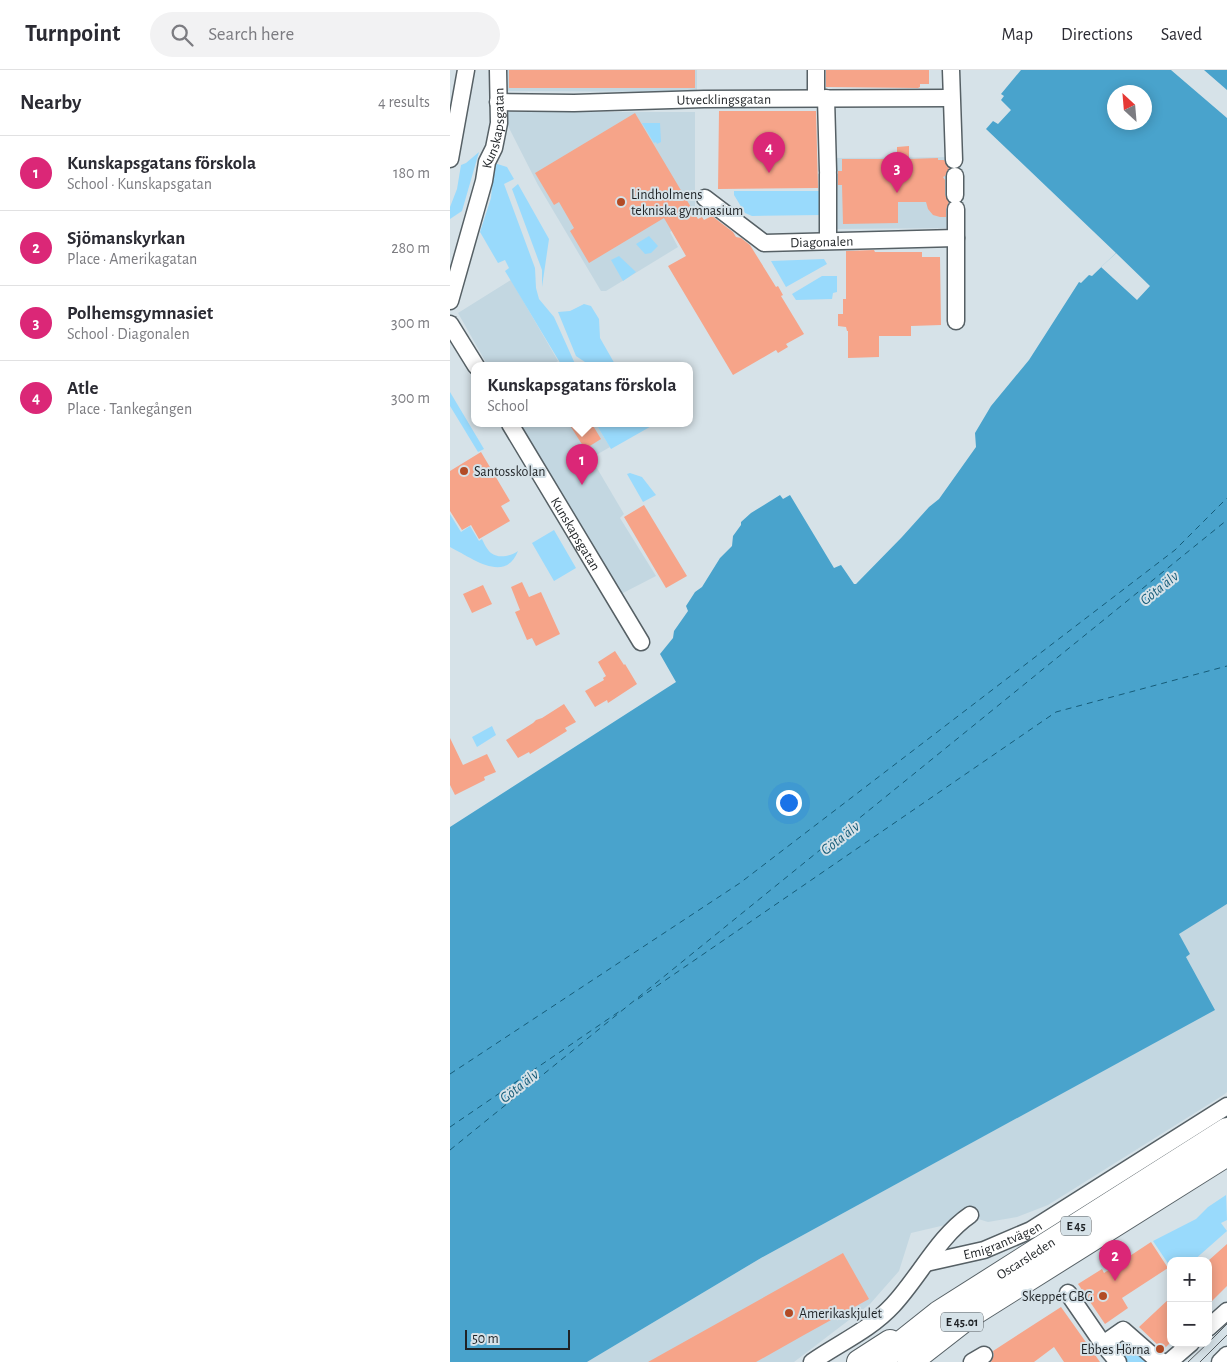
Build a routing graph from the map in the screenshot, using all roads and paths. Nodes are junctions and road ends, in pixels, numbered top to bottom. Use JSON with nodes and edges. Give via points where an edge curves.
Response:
{"nodes":[{"id":1,"x":466,"y":70,"type":"edge"},
{"id":2,"x":498,"y":70,"type":"edge"},
{"id":3,"x":816,"y":70,"type":"edge"},
{"id":4,"x":951,"y":70,"type":"edge"},
{"id":5,"x":821,"y":98,"type":"junction"},
{"id":6,"x":951,"y":98,"type":"junction"},
{"id":7,"x":498,"y":102,"type":"junction"},
{"id":8,"x":450,"y":159,"type":"edge"},
{"id":9,"x":705,"y":198,"type":"dead end"},
{"id":10,"x":956,"y":238,"type":"junction"},
{"id":11,"x":828,"y":240,"type":"junction"},
{"id":12,"x":450,"y":301,"type":"edge"},
{"id":13,"x":956,"y":321,"type":"dead end"},
{"id":14,"x":450,"y":324,"type":"edge"},
{"id":15,"x":474,"y":362,"type":"edge"},
{"id":16,"x":512,"y":427,"type":"edge"},
{"id":17,"x":641,"y":642,"type":"dead end"},
{"id":18,"x":1227,"y":1106,"type":"edge"},
{"id":19,"x":1227,"y":1130,"type":"edge"},
{"id":20,"x":1227,"y":1154,"type":"edge"},
{"id":21,"x":970,"y":1215,"type":"dead end"},
{"id":22,"x":926,"y":1263,"type":"junction"},
{"id":23,"x":1017,"y":1286,"type":"junction"},
{"id":24,"x":1068,"y":1293,"type":"dead end"},
{"id":25,"x":1227,"y":1311,"type":"edge"},
{"id":26,"x":939,"y":1314,"type":"junction"},
{"id":27,"x":1212,"y":1324,"type":"edge"},
{"id":28,"x":1103,"y":1344,"type":"junction"},
{"id":29,"x":1186,"y":1347,"type":"edge"},
{"id":30,"x":1227,"y":1355,"type":"edge"},
{"id":31,"x":812,"y":1362,"type":"edge"},
{"id":32,"x":859,"y":1362,"type":"edge"},
{"id":33,"x":879,"y":1362,"type":"edge"},
{"id":34,"x":910,"y":1362,"type":"edge"},
{"id":35,"x":929,"y":1362,"type":"edge"},
{"id":36,"x":1118,"y":1362,"type":"edge"},
{"id":37,"x":1163,"y":1362,"type":"edge"},
{"id":38,"x":1169,"y":1362,"type":"edge"},
{"id":39,"x":1220,"y":1362,"type":"edge"}],
"edges":[{"from":1,"to":8,"type":"street"},
{"from":2,"to":7,"type":"street","name":"Kunskapsgatan"},
{"from":3,"to":5,"type":"street"},
{"from":4,"to":6,"type":"street"},
{"from":5,"to":6,"type":"street","name":"Utvecklingsgatan"},
{"from":5,"to":7,"type":"street","name":"Utvecklingsgatan"},
{"from":5,"to":11,"type":"street","via":[[828,172]]},
{"from":6,"to":10,"type":"street"},
{"from":7,"to":12,"type":"street","name":"Kunskapsgatan","via":[[499,123],[494,148],[487,162]]},
{"from":9,"to":11,"type":"street","name":"Diagonalen","via":[[764,243]]},
{"from":10,"to":11,"type":"street","name":"Diagonalen"},
{"from":10,"to":13,"type":"street"},
{"from":14,"to":15,"type":"street"},
{"from":16,"to":17,"type":"street","name":"Kunskapsgatan"},
{"from":18,"to":22,"type":"street","name":"Emigrantvägen","via":[[1031,1230],[984,1250]]},
{"from":19,"to":26,"type":"highway","name":"Oscarsleden","number":"E 45"},
{"from":20,"to":23,"type":"highway","name":"Oscarsleden","number":"E 45"},
{"from":21,"to":22,"type":"street","via":[[956,1224]]},
{"from":22,"to":31,"type":"street","via":[[878,1320]]},
{"from":23,"to":34,"type":"highway","name":"Oscarsleden","number":"E 45.01","via":[[969,1316]]},
{"from":23,"to":35,"type":"highway","via":[[998,1310]]},
{"from":24,"to":28,"type":"street"},
{"from":25,"to":27,"type":"street"},
{"from":26,"to":32,"type":"highway"},
{"from":26,"to":33,"type":"highway","name":"Oscarsleden","number":"E 45.01"},
{"from":28,"to":36,"type":"street"},
{"from":28,"to":37,"type":"street","via":[[1123,1330]]},
{"from":29,"to":38,"type":"street"},
{"from":30,"to":39,"type":"street"}]}
